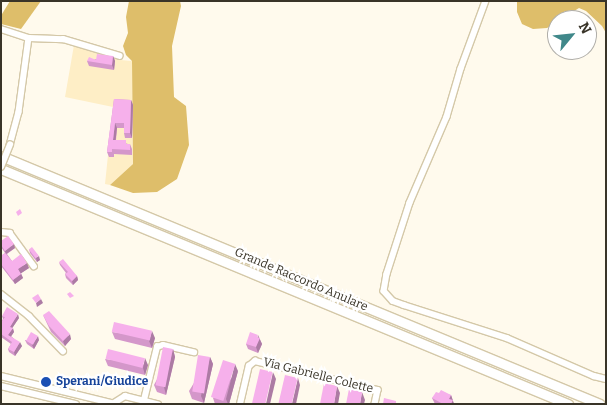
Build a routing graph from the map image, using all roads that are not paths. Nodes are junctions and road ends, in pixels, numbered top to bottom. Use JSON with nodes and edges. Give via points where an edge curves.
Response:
{"nodes":[{"id":1,"x":486,"y":1,"type":"edge"},
{"id":2,"x":1,"y":29,"type":"edge"},
{"id":3,"x":29,"y":38,"type":"junction"},
{"id":4,"x":120,"y":56,"type":"dead end"},
{"id":5,"x":1,"y":156,"type":"edge"},
{"id":6,"x":1,"y":168,"type":"edge"},
{"id":7,"x":1,"y":232,"type":"edge"},
{"id":8,"x":34,"y":266,"type":"dead end"},
{"id":9,"x":1,"y":294,"type":"edge"},
{"id":10,"x":63,"y":351,"type":"dead end"},
{"id":11,"x":194,"y":352,"type":"dead end"},
{"id":12,"x":1,"y":376,"type":"edge"},
{"id":13,"x":606,"y":379,"type":"edge"},
{"id":14,"x":22,"y":382,"type":"junction"},
{"id":15,"x":1,"y":386,"type":"edge"},
{"id":16,"x":29,"y":393,"type":"junction"},
{"id":17,"x":81,"y":395,"type":"junction"},
{"id":18,"x":144,"y":400,"type":"junction"},
{"id":19,"x":55,"y":401,"type":"edge"},
{"id":20,"x":68,"y":402,"type":"junction"},
{"id":21,"x":76,"y":404,"type":"edge"},
{"id":22,"x":115,"y":404,"type":"edge"},
{"id":23,"x":158,"y":404,"type":"edge"},
{"id":24,"x":240,"y":404,"type":"edge"},
{"id":25,"x":375,"y":404,"type":"edge"},
{"id":26,"x":568,"y":404,"type":"edge"},
{"id":27,"x":600,"y":404,"type":"edge"}],
"edges":[{"from":1,"to":13,"type":"street","via":[[447,117],[410,203],[384,291],[398,303],[507,338]]},
{"from":2,"to":3,"type":"street"},
{"from":3,"to":4,"type":"street","via":[[63,39]]},
{"from":3,"to":6,"type":"street","bridge":true,"via":[[19,112]]},
{"from":5,"to":27,"type":"highway","name":"Grande Raccordo Anulare"},
{"from":6,"to":26,"type":"highway","name":"Grande Raccordo Anulare"},
{"from":7,"to":8,"type":"street","via":[[10,233]]},
{"from":9,"to":10,"type":"street","via":[[30,316]]},
{"from":11,"to":18,"type":"street","via":[[163,344],[158,346]]},
{"from":12,"to":14,"type":"street"},
{"from":14,"to":16,"type":"street"},
{"from":14,"to":17,"type":"street"},
{"from":15,"to":16,"type":"street"},
{"from":16,"to":19,"type":"street"},
{"from":17,"to":20,"type":"street"},
{"from":17,"to":22,"type":"street"},
{"from":18,"to":22,"type":"street","via":[[125,396]]},
{"from":18,"to":23,"type":"street"},
{"from":19,"to":20,"type":"street"},
{"from":20,"to":21,"type":"street"},
{"from":24,"to":25,"type":"street","name":"Via Gabrielle Colette","via":[[249,367],[257,361],[378,390]]}]}
